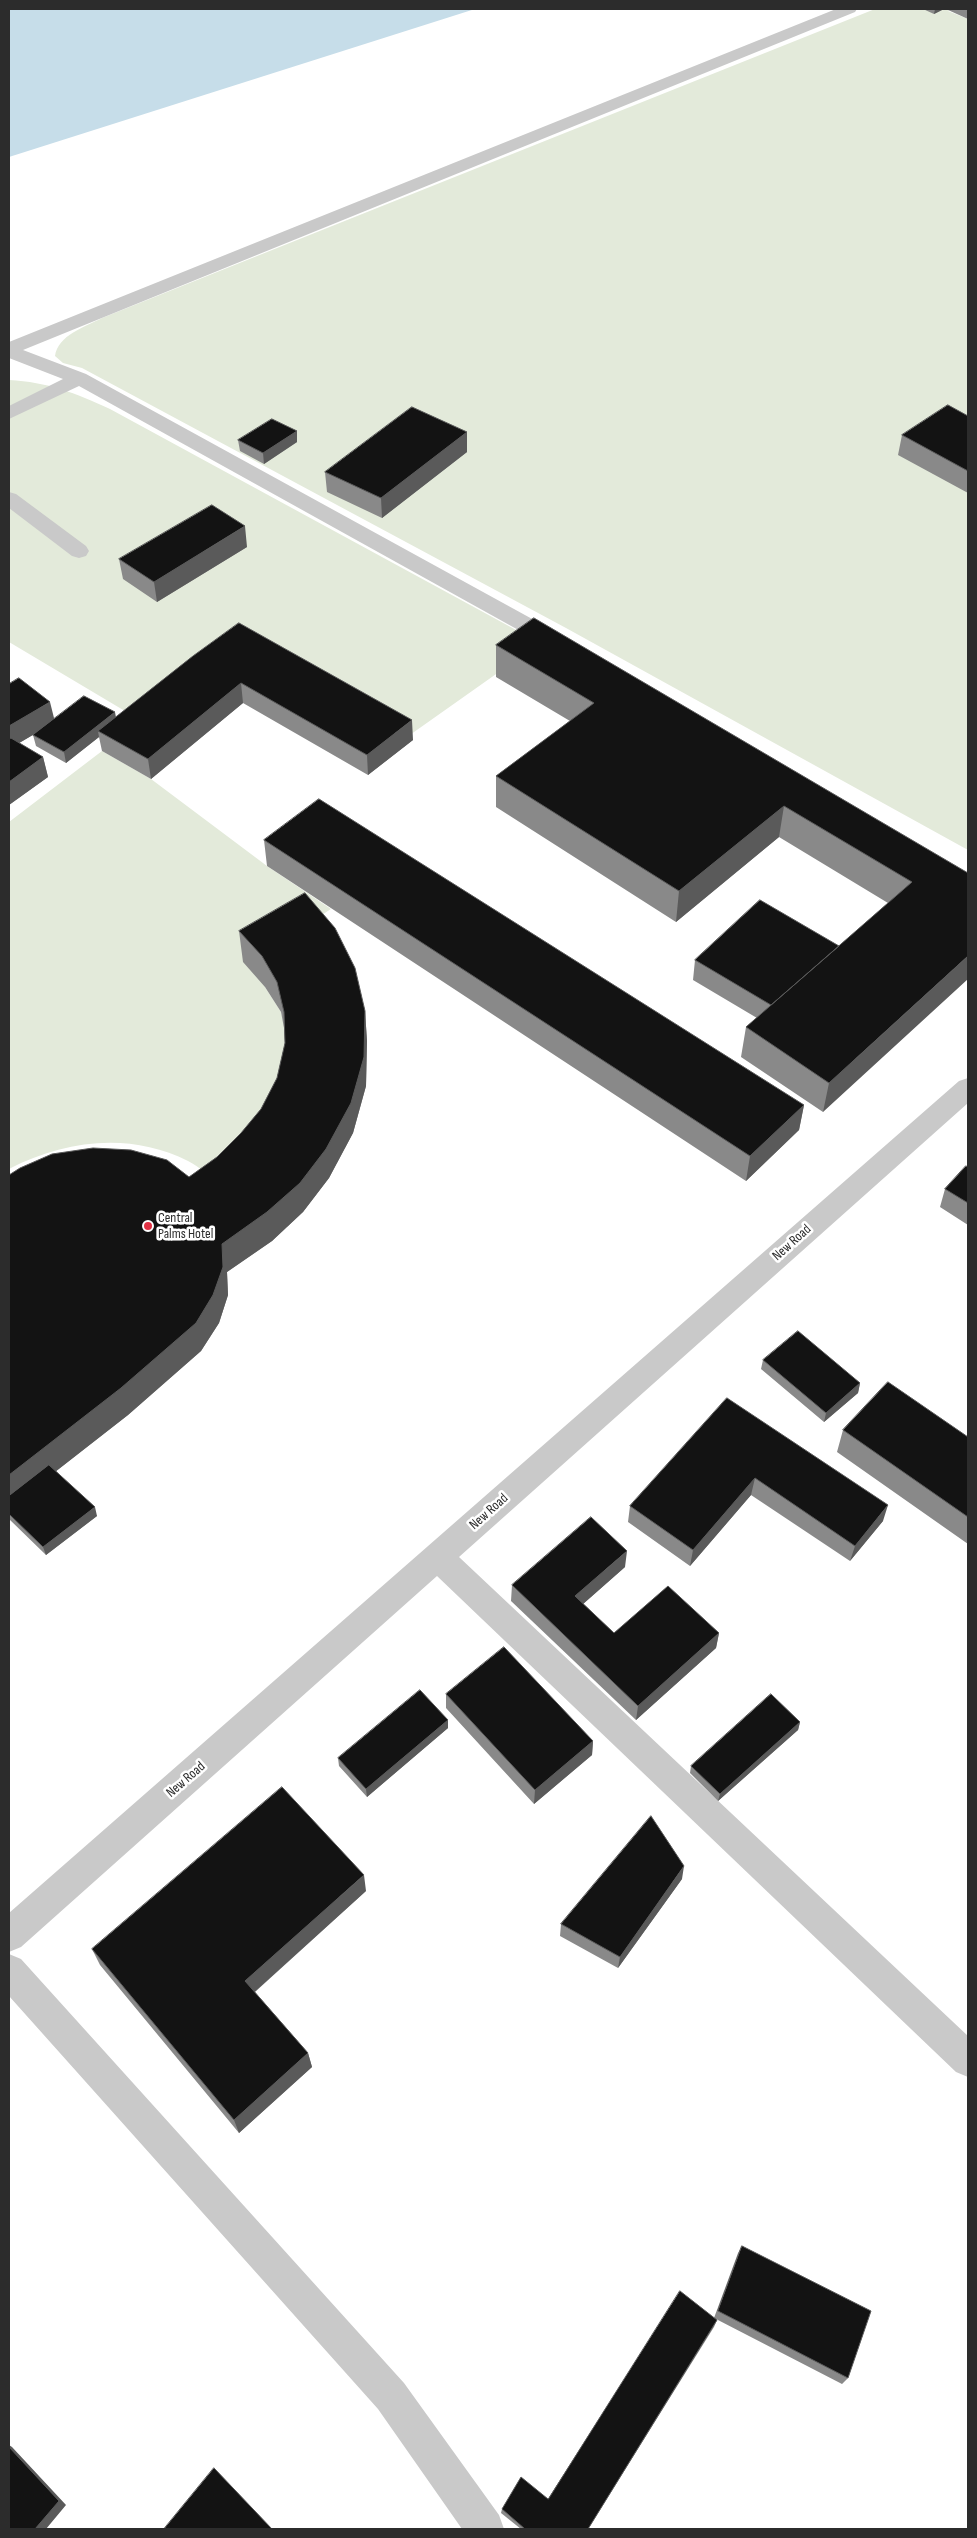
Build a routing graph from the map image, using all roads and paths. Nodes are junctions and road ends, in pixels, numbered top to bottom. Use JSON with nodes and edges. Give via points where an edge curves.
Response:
{"nodes":[{"id":1,"x":848,"y":9,"type":"edge"},
{"id":2,"x":9,"y":350,"type":"edge"},
{"id":3,"x":79,"y":378,"type":"junction"},
{"id":4,"x":9,"y":413,"type":"edge"},
{"id":5,"x":9,"y":498,"type":"edge"},
{"id":6,"x":78,"y":551,"type":"dead end"},
{"id":7,"x":573,"y":651,"type":"edge"},
{"id":8,"x":968,"y":1088,"type":"edge"},
{"id":9,"x":438,"y":1557,"type":"junction"},
{"id":10,"x":9,"y":1935,"type":"edge"},
{"id":11,"x":9,"y":1972,"type":"edge"},
{"id":12,"x":967,"y":2057,"type":"edge"},
{"id":13,"x":485,"y":2529,"type":"edge"}],
"edges":[{"from":1,"to":2,"type":"street"},
{"from":2,"to":3,"type":"street"},
{"from":3,"to":4,"type":"street"},
{"from":3,"to":7,"type":"street"},
{"from":5,"to":6,"type":"street"},
{"from":8,"to":9,"type":"street","name":"New Road"},
{"from":9,"to":10,"type":"street","name":"New Road"},
{"from":9,"to":12,"type":"street"},
{"from":11,"to":13,"type":"street","via":[[391,2396]]}]}
